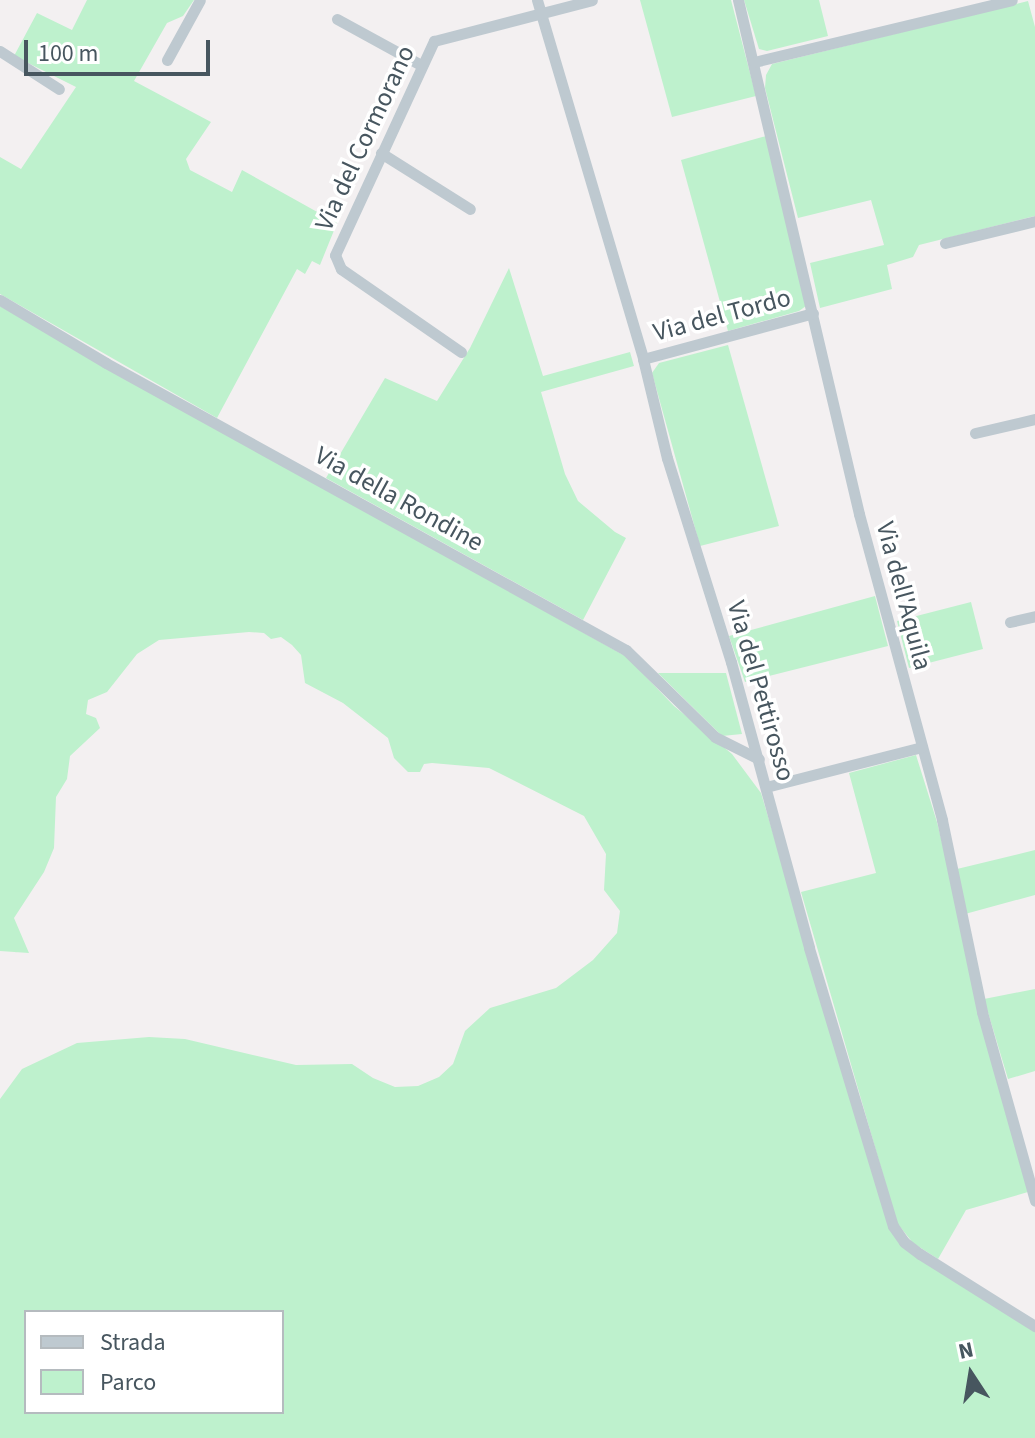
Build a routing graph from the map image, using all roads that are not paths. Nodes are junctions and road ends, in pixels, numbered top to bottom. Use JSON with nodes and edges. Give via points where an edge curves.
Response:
{"nodes":[{"id":1,"x":200,"y":0,"type":"edge"},
{"id":2,"x":537,"y":0,"type":"edge"},
{"id":3,"x":592,"y":0,"type":"edge"},
{"id":4,"x":738,"y":0,"type":"edge"},
{"id":5,"x":1012,"y":0,"type":"edge"},
{"id":6,"x":540,"y":12,"type":"junction"},
{"id":7,"x":337,"y":19,"type":"dead end"},
{"id":8,"x":0,"y":51,"type":"edge"},
{"id":9,"x":167,"y":60,"type":"dead end"},
{"id":10,"x":754,"y":62,"type":"junction"},
{"id":11,"x":421,"y":65,"type":"junction"},
{"id":12,"x":59,"y":89,"type":"dead end"},
{"id":13,"x":381,"y":153,"type":"junction"},
{"id":14,"x":470,"y":209,"type":"dead end"},
{"id":15,"x":1035,"y":221,"type":"edge"},
{"id":16,"x":945,"y":243,"type":"dead end"},
{"id":17,"x":0,"y":300,"type":"edge"},
{"id":18,"x":813,"y":313,"type":"junction"},
{"id":19,"x":461,"y":352,"type":"dead end"},
{"id":20,"x":643,"y":359,"type":"junction"},
{"id":21,"x":1035,"y":419,"type":"edge"},
{"id":22,"x":975,"y":433,"type":"dead end"},
{"id":23,"x":1035,"y":616,"type":"edge"},
{"id":24,"x":1010,"y":622,"type":"dead end"},
{"id":25,"x":922,"y":747,"type":"junction"},
{"id":26,"x":759,"y":759,"type":"junction"},
{"id":27,"x":766,"y":787,"type":"junction"},
{"id":28,"x":1035,"y":1201,"type":"edge"},
{"id":29,"x":1034,"y":1324,"type":"edge"}],
"edges":[{"from":1,"to":9,"type":"street"},
{"from":2,"to":6,"type":"street","name":"Via del Pettirosso"},
{"from":3,"to":6,"type":"street","name":"Via del Cormorano"},
{"from":4,"to":10,"type":"street","name":"Via dell'Aquila"},
{"from":5,"to":10,"type":"street"},
{"from":6,"to":11,"type":"street","name":"Via del Cormorano","via":[[434,41]]},
{"from":6,"to":20,"type":"street","name":"Via del Pettirosso"},
{"from":7,"to":11,"type":"street"},
{"from":8,"to":12,"type":"street"},
{"from":10,"to":18,"type":"street","name":"Via dell'Aquila"},
{"from":11,"to":13,"type":"street","name":"Via del Cormorano"},
{"from":13,"to":14,"type":"street"},
{"from":13,"to":19,"type":"street","name":"Via del Cormorano","via":[[334,260]]},
{"from":15,"to":16,"type":"street"},
{"from":17,"to":26,"type":"street","name":"Via della Rondine","via":[[626,650],[715,737]]},
{"from":18,"to":20,"type":"street","name":"Via del Tordo"},
{"from":18,"to":25,"type":"street","name":"Via dell'Aquila","via":[[859,514]]},
{"from":20,"to":26,"type":"street","name":"Via del Pettirosso","via":[[667,458]]},
{"from":21,"to":22,"type":"street"},
{"from":23,"to":24,"type":"street"},
{"from":25,"to":27,"type":"street"},
{"from":25,"to":28,"type":"street","name":"Via dell'Aquila","via":[[982,1012]]},
{"from":26,"to":27,"type":"street","name":"Via del Pettirosso"},
{"from":27,"to":29,"type":"street","name":"Via del Pettirosso","via":[[893,1226],[920,1254]]}]}
